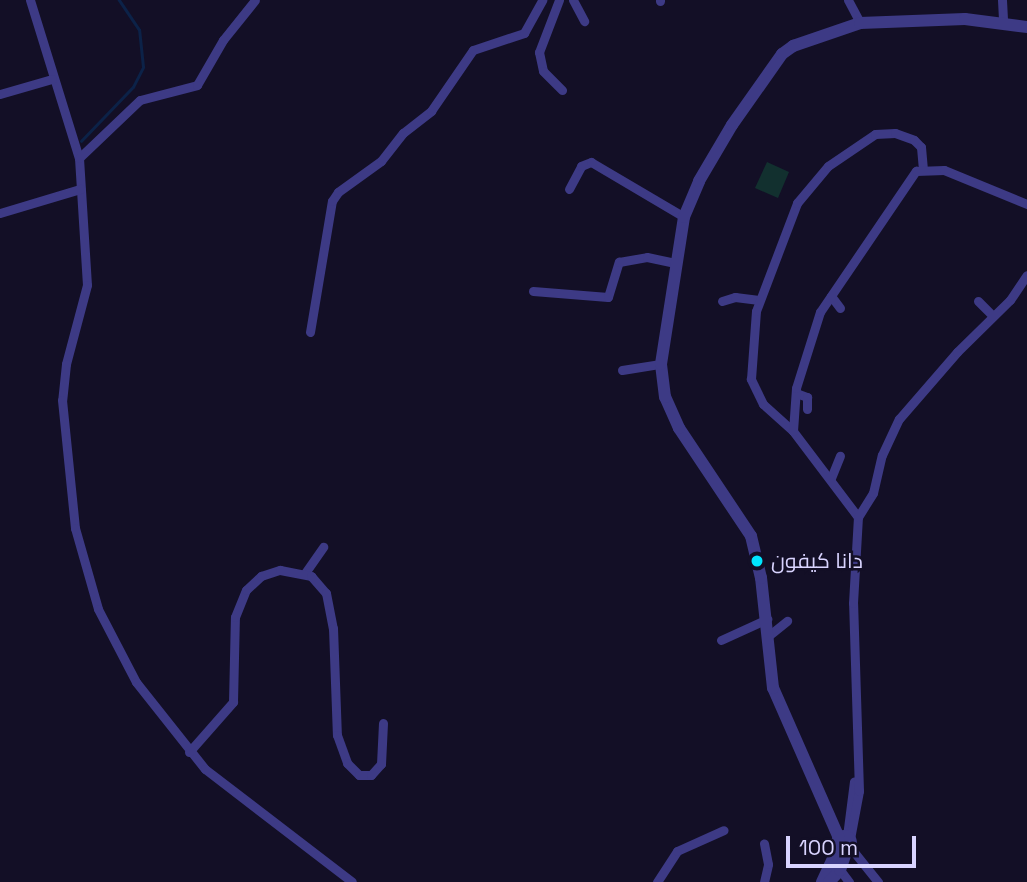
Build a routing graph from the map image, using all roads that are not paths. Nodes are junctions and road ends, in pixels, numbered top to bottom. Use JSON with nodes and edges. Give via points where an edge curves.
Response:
{"nodes":[{"id":1,"x":30,"y":0,"type":"edge"},
{"id":2,"x":255,"y":0,"type":"edge"},
{"id":3,"x":541,"y":0,"type":"edge"},
{"id":4,"x":559,"y":0,"type":"edge"},
{"id":5,"x":573,"y":0,"type":"edge"},
{"id":6,"x":848,"y":0,"type":"edge"},
{"id":7,"x":1002,"y":0,"type":"edge"},
{"id":8,"x":584,"y":21,"type":"dead end"},
{"id":9,"x":1003,"y":22,"type":"junction"},
{"id":10,"x":860,"y":23,"type":"junction"},
{"id":11,"x":1027,"y":27,"type":"edge"},
{"id":12,"x":52,"y":79,"type":"junction"},
{"id":13,"x":562,"y":90,"type":"dead end"},
{"id":14,"x":0,"y":94,"type":"edge"},
{"id":15,"x":79,"y":158,"type":"junction"},
{"id":16,"x":923,"y":168,"type":"junction"},
{"id":17,"x":80,"y":189,"type":"junction"},
{"id":18,"x":569,"y":189,"type":"dead end"},
{"id":19,"x":1027,"y":204,"type":"edge"},
{"id":20,"x":0,"y":213,"type":"edge"},
{"id":21,"x":684,"y":217,"type":"junction"},
{"id":22,"x":676,"y":263,"type":"junction"},
{"id":23,"x":1027,"y":275,"type":"edge"},
{"id":24,"x":533,"y":291,"type":"dead end"},
{"id":25,"x":831,"y":296,"type":"junction"},
{"id":26,"x":759,"y":300,"type":"junction"},
{"id":27,"x":722,"y":301,"type":"dead end"},
{"id":28,"x":978,"y":301,"type":"dead end"},
{"id":29,"x":840,"y":308,"type":"dead end"},
{"id":30,"x":993,"y":316,"type":"junction"},
{"id":31,"x":310,"y":332,"type":"dead end"},
{"id":32,"x":661,"y":363,"type":"junction"},
{"id":33,"x":622,"y":370,"type":"dead end"},
{"id":34,"x":796,"y":393,"type":"junction"},
{"id":35,"x":807,"y":409,"type":"dead end"},
{"id":36,"x":793,"y":431,"type":"junction"},
{"id":37,"x":840,"y":456,"type":"dead end"},
{"id":38,"x":831,"y":478,"type":"junction"},
{"id":39,"x":858,"y":517,"type":"junction"},
{"id":40,"x":323,"y":547,"type":"dead end"},
{"id":41,"x":305,"y":573,"type":"junction"},
{"id":42,"x":767,"y":619,"type":"junction"},
{"id":43,"x":787,"y":621,"type":"dead end"},
{"id":44,"x":767,"y":637,"type":"junction"},
{"id":45,"x":721,"y":640,"type":"dead end"},
{"id":46,"x":383,"y":723,"type":"dead end"},
{"id":47,"x":189,"y":752,"type":"junction"},
{"id":48,"x":724,"y":830,"type":"dead end"},
{"id":49,"x":845,"y":842,"type":"junction"},
{"id":50,"x":764,"y":843,"type":"dead end"},
{"id":51,"x":840,"y":870,"type":"junction"},
{"id":52,"x":352,"y":882,"type":"edge"},
{"id":53,"x":657,"y":882,"type":"edge"},
{"id":54,"x":764,"y":882,"type":"edge"},
{"id":55,"x":822,"y":882,"type":"edge"},
{"id":56,"x":829,"y":882,"type":"edge"},
{"id":57,"x":849,"y":882,"type":"edge"},
{"id":58,"x":878,"y":882,"type":"edge"}],
"edges":[{"from":1,"to":12,"type":"street"},
{"from":2,"to":15,"type":"street","via":[[227,34],[197,85],[141,100]]},
{"from":3,"to":31,"type":"street","via":[[524,33],[473,50],[431,111],[403,132],[381,161],[338,192],[332,201]]},
{"from":4,"to":13,"type":"street","via":[[539,52],[543,71]]},
{"from":5,"to":8,"type":"street"},
{"from":6,"to":10,"type":"street"},
{"from":7,"to":9,"type":"street"},
{"from":9,"to":10,"type":"street"},
{"from":9,"to":11,"type":"street"},
{"from":10,"to":21,"type":"street","via":[[810,38],[782,54],[705,169]]},
{"from":12,"to":14,"type":"street"},
{"from":12,"to":15,"type":"street"},
{"from":15,"to":17,"type":"street"},
{"from":16,"to":19,"type":"street","via":[[944,170]]},
{"from":16,"to":25,"type":"street","via":[[894,197]]},
{"from":16,"to":26,"type":"street","via":[[921,147],[902,134],[875,134],[846,149],[804,190]]},
{"from":17,"to":20,"type":"street"},
{"from":17,"to":47,"type":"street","via":[[87,285],[66,364],[62,400],[75,528],[108,631],[136,682]]},
{"from":18,"to":21,"type":"street","via":[[580,166],[591,162]]},
{"from":21,"to":22,"type":"street"},
{"from":22,"to":24,"type":"street","via":[[647,257],[625,259],[616,266],[608,296]]},
{"from":22,"to":32,"type":"street"},
{"from":23,"to":30,"type":"street"},
{"from":25,"to":29,"type":"street"},
{"from":25,"to":34,"type":"street","via":[[820,312]]},
{"from":26,"to":27,"type":"street","via":[[735,297]]},
{"from":26,"to":36,"type":"street","via":[[752,329],[752,388]]},
{"from":28,"to":30,"type":"street"},
{"from":30,"to":39,"type":"street","via":[[899,419],[882,455],[873,493]]},
{"from":32,"to":33,"type":"street"},
{"from":32,"to":42,"type":"street","via":[[665,397],[679,428],[751,536]]},
{"from":34,"to":35,"type":"street","via":[[807,397]]},
{"from":34,"to":36,"type":"street"},
{"from":36,"to":38,"type":"street"},
{"from":37,"to":38,"type":"street"},
{"from":38,"to":39,"type":"street"},
{"from":39,"to":49,"type":"street","via":[[853,603],[858,809]]},
{"from":40,"to":41,"type":"street"},
{"from":41,"to":46,"type":"street","via":[[320,584],[330,605],[337,735],[346,763],[359,775],[371,775],[381,764]]},
{"from":41,"to":47,"type":"street","via":[[291,569],[269,572],[246,590],[235,617],[233,702]]},
{"from":42,"to":44,"type":"street"},
{"from":42,"to":45,"type":"street"},
{"from":43,"to":44,"type":"street"},
{"from":44,"to":49,"type":"street","via":[[774,688]]},
{"from":47,"to":52,"type":"street","via":[[261,815]]},
{"from":48,"to":53,"type":"street","via":[[677,852]]},
{"from":49,"to":51,"type":"street"},
{"from":49,"to":55,"type":"street"},
{"from":49,"to":58,"type":"street"},
{"from":50,"to":54,"type":"street","via":[[768,864]]},
{"from":51,"to":56,"type":"street"},
{"from":51,"to":57,"type":"street"}]}
